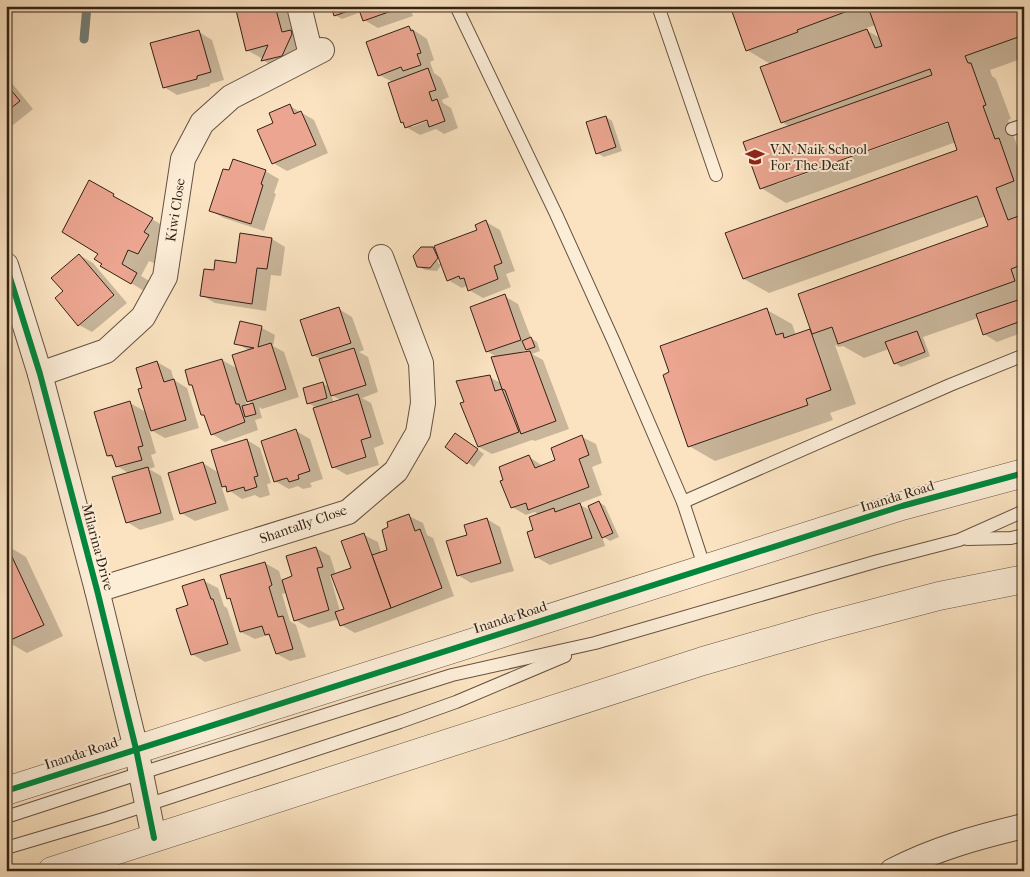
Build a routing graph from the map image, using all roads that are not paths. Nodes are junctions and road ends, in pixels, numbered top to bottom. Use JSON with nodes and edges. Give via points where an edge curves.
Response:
{"nodes":[{"id":1,"x":299,"y":6,"type":"edge"},
{"id":2,"x":456,"y":6,"type":"edge"},
{"id":3,"x":658,"y":6,"type":"edge"},
{"id":4,"x":716,"y":175,"type":"dead end"},
{"id":5,"x":381,"y":257,"type":"dead end"},
{"id":6,"x":6,"y":265,"type":"edge"},
{"id":7,"x":1024,"y":355,"type":"edge"},
{"id":8,"x":40,"y":374,"type":"junction"},
{"id":9,"x":1024,"y":473,"type":"edge"},
{"id":10,"x":683,"y":502,"type":"junction"},
{"id":11,"x":1024,"y":511,"type":"edge"},
{"id":12,"x":1024,"y":535,"type":"edge"},
{"id":13,"x":959,"y":540,"type":"junction"},
{"id":14,"x":705,"y":568,"type":"junction"},
{"id":15,"x":1024,"y":579,"type":"edge"},
{"id":16,"x":97,"y":590,"type":"junction"},
{"id":17,"x":595,"y":643,"type":"junction"},
{"id":18,"x":139,"y":761,"type":"junction"},
{"id":19,"x":6,"y":790,"type":"edge"},
{"id":20,"x":148,"y":805,"type":"junction"},
{"id":21,"x":6,"y":817,"type":"edge"},
{"id":22,"x":1024,"y":826,"type":"edge"},
{"id":23,"x":154,"y":838,"type":"junction"},
{"id":24,"x":6,"y":848,"type":"edge"},
{"id":25,"x":52,"y":871,"type":"edge"},
{"id":26,"x":892,"y":871,"type":"edge"}],
"edges":[{"from":1,"to":8,"type":"street","name":"Kiwi Close","via":[[317,53],[231,97],[202,123],[183,159],[165,277],[143,317],[106,351]]},
{"from":2,"to":10,"type":"lane","via":[[606,323]]},
{"from":3,"to":4,"type":"lane"},
{"from":5,"to":16,"type":"street","name":"Shantally Close","via":[[421,363],[423,403],[418,433],[396,471],[348,512]]},
{"from":6,"to":8,"type":"street","name":"Milarina Drive"},
{"from":7,"to":10,"type":"lane"},
{"from":8,"to":16,"type":"street","name":"Milarina Drive"},
{"from":9,"to":14,"type":"street","name":"Inanda Road","via":[[902,506]]},
{"from":10,"to":14,"type":"lane"},
{"from":11,"to":13,"type":"lane"},
{"from":12,"to":13,"type":"lane"},
{"from":13,"to":17,"type":"lane"},
{"from":14,"to":18,"type":"street","name":"Inanda Road"},
{"from":15,"to":23,"type":"street","via":[[939,596],[712,658]]},
{"from":16,"to":18,"type":"street","name":"Milarina Drive"},
{"from":17,"to":18,"type":"lane","via":[[452,676]]},
{"from":17,"to":20,"type":"lane","via":[[456,702]]},
{"from":18,"to":19,"type":"street","name":"Inanda Road"},
{"from":18,"to":20,"type":"street","name":"Milarina Drive"},
{"from":18,"to":21,"type":"lane"},
{"from":20,"to":23,"type":"street","name":"Milarina Drive"},
{"from":20,"to":24,"type":"lane"},
{"from":22,"to":26,"type":"street","via":[[967,840]]},
{"from":23,"to":25,"type":"street"}]}
